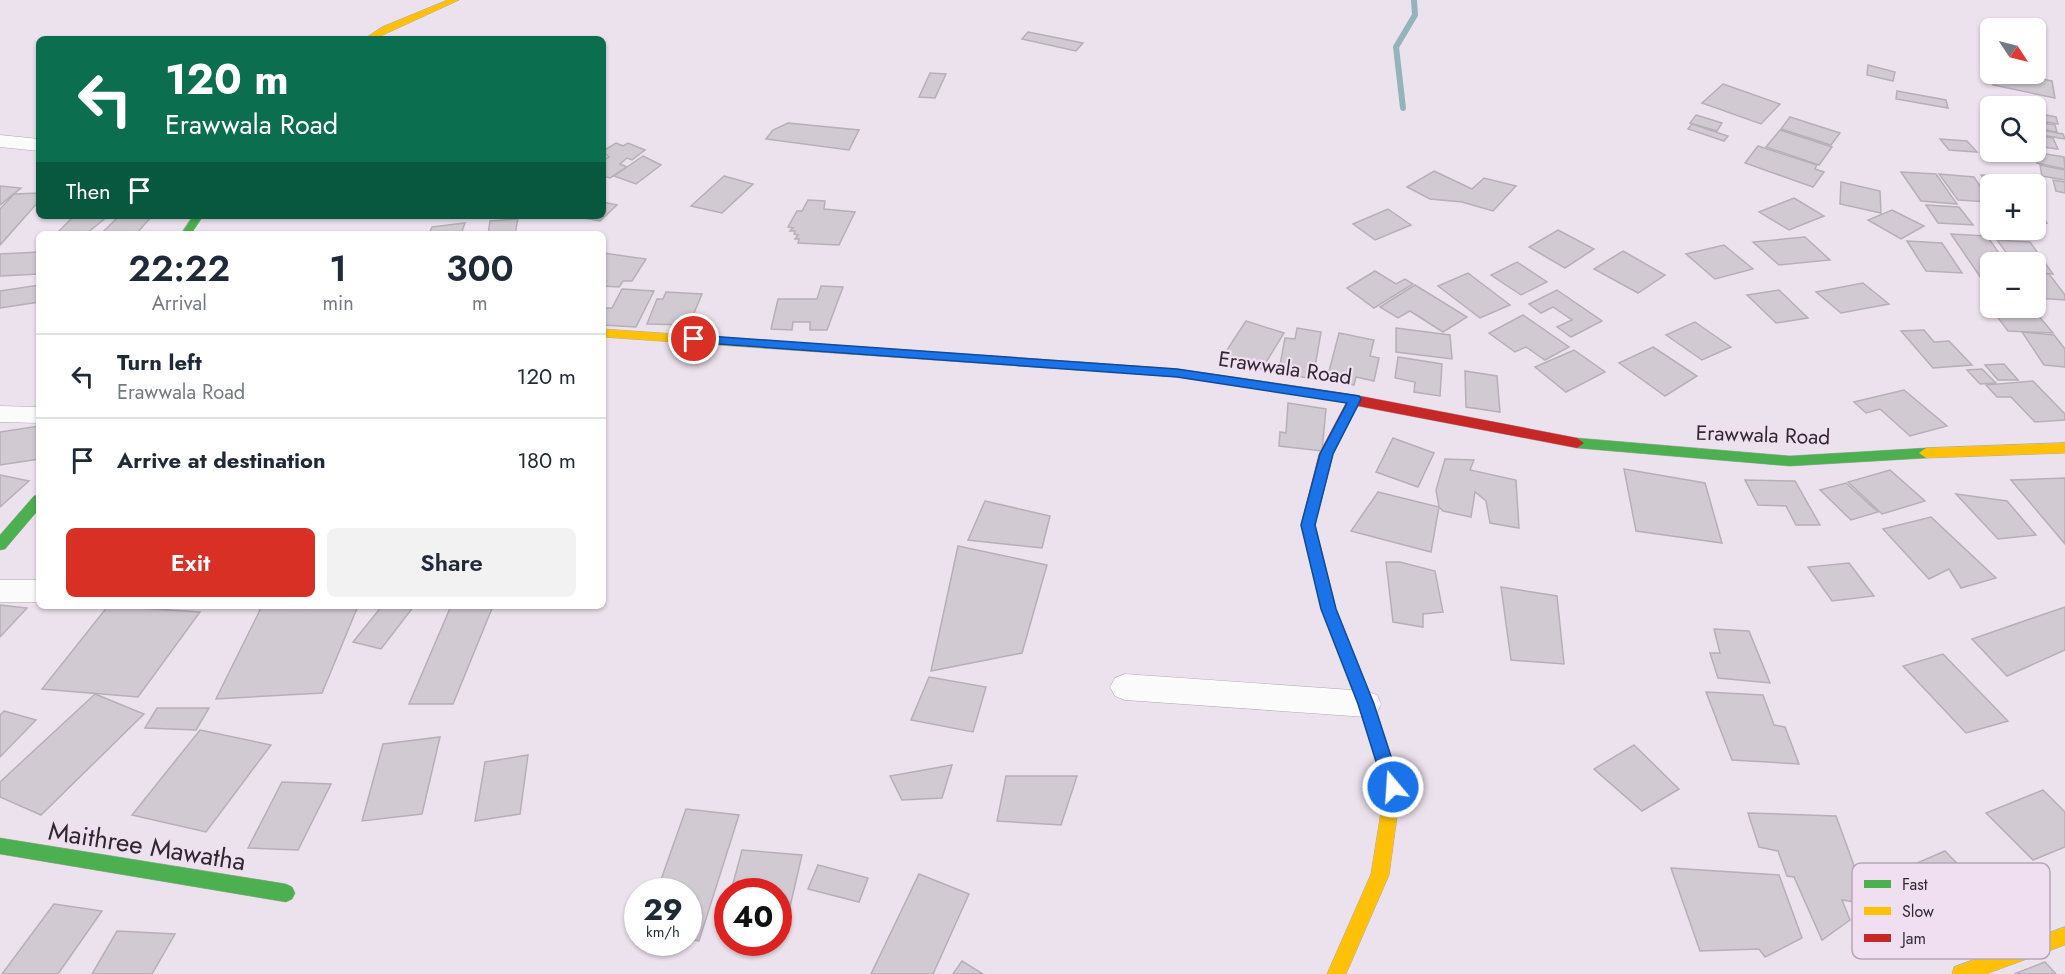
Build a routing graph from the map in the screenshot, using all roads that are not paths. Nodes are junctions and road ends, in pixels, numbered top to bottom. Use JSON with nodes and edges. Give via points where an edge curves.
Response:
{"nodes":[{"id":1,"x":455,"y":0,"type":"edge"},
{"id":2,"x":373,"y":36,"type":"edge"},
{"id":3,"x":0,"y":141,"type":"edge"},
{"id":4,"x":36,"y":145,"type":"edge"},
{"id":5,"x":606,"y":333,"type":"edge"},
{"id":6,"x":1355,"y":399,"type":"junction"},
{"id":7,"x":0,"y":414,"type":"edge"},
{"id":8,"x":36,"y":416,"type":"edge"},
{"id":9,"x":2065,"y":448,"type":"edge"},
{"id":10,"x":36,"y":503,"type":"edge"},
{"id":11,"x":0,"y":545,"type":"edge"},
{"id":12,"x":0,"y":591,"type":"edge"},
{"id":13,"x":36,"y":591,"type":"edge"},
{"id":14,"x":1125,"y":687,"type":"dead end"},
{"id":15,"x":1366,"y":704,"type":"junction"},
{"id":16,"x":0,"y":846,"type":"edge"},
{"id":17,"x":286,"y":893,"type":"dead end"},
{"id":18,"x":2065,"y":936,"type":"edge"},
{"id":19,"x":2050,"y":941,"type":"edge"},
{"id":20,"x":2002,"y":959,"type":"edge"},
{"id":21,"x":1336,"y":974,"type":"edge"},
{"id":22,"x":1961,"y":974,"type":"edge"}],
"edges":[{"from":1,"to":2,"type":"street"},
{"from":3,"to":4,"type":"street"},
{"from":5,"to":6,"type":"street","name":"Erawwala Road","via":[[1177,373]]},
{"from":6,"to":9,"type":"street","name":"Erawwala Road","via":[[1594,446],[1790,461]]},
{"from":6,"to":15,"type":"street","via":[[1326,454],[1308,525],[1329,609]]},
{"from":7,"to":8,"type":"street"},
{"from":10,"to":11,"type":"street"},
{"from":12,"to":13,"type":"street"},
{"from":14,"to":15,"type":"street"},
{"from":15,"to":21,"type":"street","via":[[1393,787],[1380,875]]},
{"from":16,"to":17,"type":"street","name":"Maithree Mawatha"},
{"from":18,"to":19,"type":"street"},
{"from":20,"to":22,"type":"street"}]}
